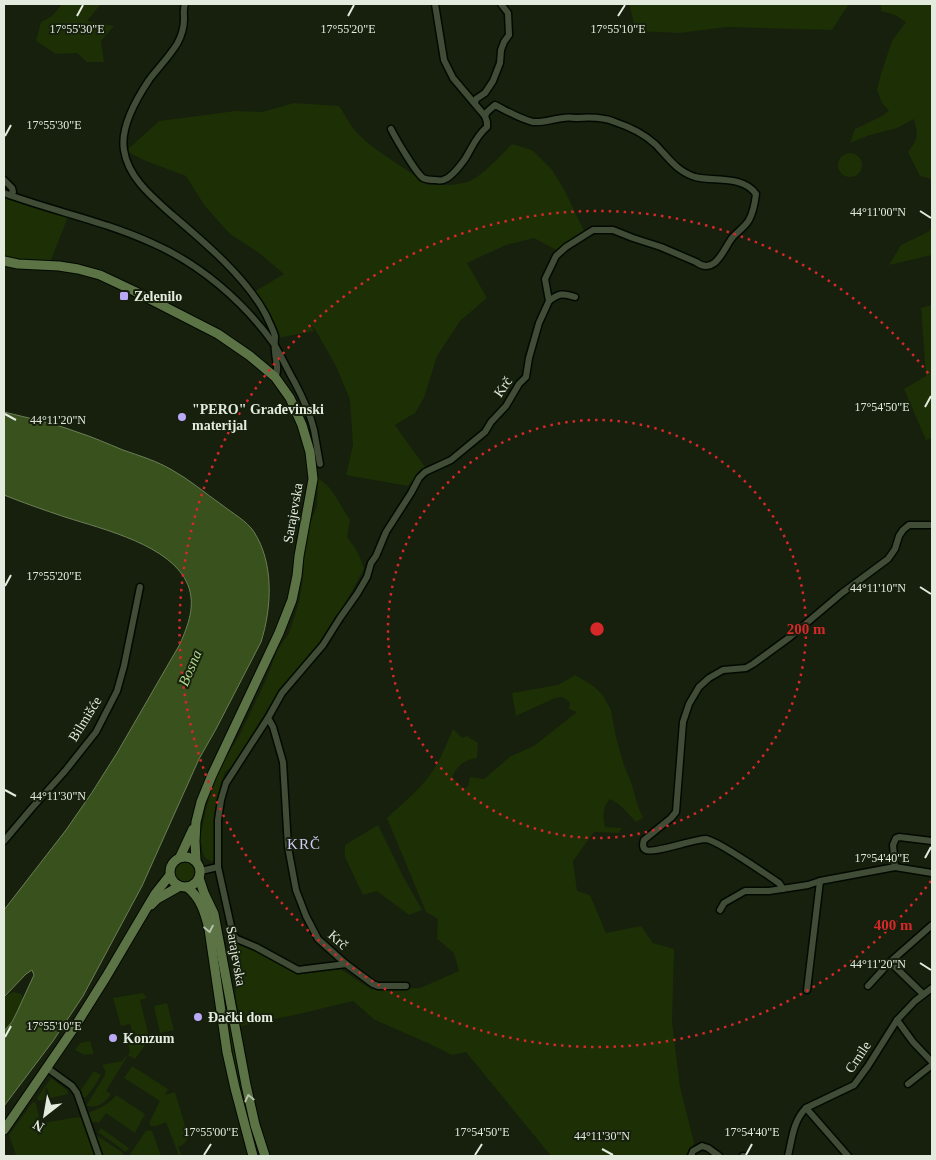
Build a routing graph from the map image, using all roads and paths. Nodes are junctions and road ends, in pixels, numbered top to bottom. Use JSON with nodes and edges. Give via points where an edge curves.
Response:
{"nodes":[{"id":1,"x":185,"y":4,"type":"edge"},
{"id":2,"x":435,"y":4,"type":"edge"},
{"id":3,"x":501,"y":4,"type":"edge"},
{"id":4,"x":475,"y":103,"type":"junction"},
{"id":5,"x":485,"y":116,"type":"junction"},
{"id":6,"x":391,"y":130,"type":"dead end"},
{"id":7,"x":4,"y":180,"type":"edge"},
{"id":8,"x":7,"y":194,"type":"edge"},
{"id":9,"x":4,"y":261,"type":"edge"},
{"id":10,"x":575,"y":297,"type":"dead end"},
{"id":11,"x":548,"y":301,"type":"junction"},
{"id":12,"x":275,"y":346,"type":"junction"},
{"id":13,"x":275,"y":377,"type":"junction"},
{"id":14,"x":320,"y":464,"type":"dead end"},
{"id":15,"x":932,"y":525,"type":"edge"},
{"id":16,"x":140,"y":587,"type":"dead end"},
{"id":17,"x":268,"y":718,"type":"junction"},
{"id":18,"x":196,"y":822,"type":"junction"},
{"id":19,"x":4,"y":841,"type":"edge"},
{"id":20,"x":932,"y":841,"type":"edge"},
{"id":21,"x":180,"y":857,"type":"junction"},
{"id":22,"x":196,"y":861,"type":"junction"},
{"id":23,"x":218,"y":867,"type":"junction"},
{"id":24,"x":895,"y":867,"type":"junction"},
{"id":25,"x":932,"y":873,"type":"edge"},
{"id":26,"x":170,"y":875,"type":"junction"},
{"id":27,"x":200,"y":875,"type":"junction"},
{"id":28,"x":820,"y":881,"type":"junction"},
{"id":29,"x":183,"y":887,"type":"junction"},
{"id":30,"x":783,"y":889,"type":"junction"},
{"id":31,"x":720,"y":910,"type":"dead end"},
{"id":32,"x":145,"y":911,"type":"junction"},
{"id":33,"x":932,"y":925,"type":"edge"},
{"id":34,"x":890,"y":962,"type":"junction"},
{"id":35,"x":346,"y":964,"type":"junction"},
{"id":36,"x":406,"y":986,"type":"dead end"},
{"id":37,"x":868,"y":986,"type":"dead end"},
{"id":38,"x":932,"y":988,"type":"edge"},
{"id":39,"x":807,"y":990,"type":"dead end"},
{"id":40,"x":923,"y":994,"type":"junction"},
{"id":41,"x":897,"y":1020,"type":"junction"},
{"id":42,"x":932,"y":1063,"type":"edge"},
{"id":43,"x":47,"y":1068,"type":"junction"},
{"id":44,"x":908,"y":1084,"type":"dead end"},
{"id":45,"x":806,"y":1108,"type":"junction"},
{"id":46,"x":4,"y":1130,"type":"edge"},
{"id":47,"x":99,"y":1156,"type":"edge"},
{"id":48,"x":253,"y":1156,"type":"edge"},
{"id":49,"x":265,"y":1156,"type":"edge"},
{"id":50,"x":691,"y":1156,"type":"edge"},
{"id":51,"x":719,"y":1156,"type":"edge"},
{"id":52,"x":788,"y":1156,"type":"edge"},
{"id":53,"x":848,"y":1156,"type":"edge"}],
"edges":[{"from":1,"to":12,"type":"street","via":[[178,43],[150,80],[130,115],[123,142],[126,161],[152,197],[220,257],[253,294],[272,328]]},
{"from":2,"to":4,"type":"street","via":[[444,60],[453,78]]},
{"from":3,"to":4,"type":"street","via":[[508,13],[509,35],[501,50],[493,81]]},
{"from":4,"to":5,"type":"street"},
{"from":5,"to":6,"type":"street","via":[[487,127],[465,159],[444,180],[424,178]]},
{"from":5,"to":11,"type":"street","name":"Krč","via":[[494,106],[535,122],[569,117],[613,121],[637,130],[685,172],[696,177],[743,183],[756,194],[749,220],[711,266],[700,265],[613,230],[593,230],[556,256],[545,279]]},
{"from":7,"to":8,"type":"street","via":[[12,188],[12,192]]},
{"from":8,"to":12,"type":"street","via":[[103,224],[173,253],[224,290],[255,320]]},
{"from":9,"to":13,"type":"main road","name":"Sarajevska","via":[[60,266],[100,275],[218,334]]},
{"from":10,"to":11,"type":"street","via":[[565,294]]},
{"from":11,"to":17,"type":"street","name":"Krč","via":[[526,376],[506,406],[485,432],[451,460],[419,478],[386,532],[367,577],[323,645],[282,694]]},
{"from":12,"to":13,"type":"street","via":[[278,368]]},
{"from":12,"to":14,"type":"street","via":[[314,429]]},
{"from":13,"to":18,"type":"main road","name":"Sarajevska","via":[[290,398],[302,425],[313,479],[297,576],[279,633],[212,775]]},
{"from":15,"to":30,"type":"street","via":[[909,525],[899,536],[888,558],[762,659],[746,668],[723,670],[709,678],[688,704],[682,729],[676,812],[644,840],[644,848],[652,851],[708,839],[779,883]]},
{"from":16,"to":19,"type":"street","name":"Bilmišće","via":[[117,692],[96,732]]},
{"from":17,"to":23,"type":"street","name":"Krč","via":[[226,783],[218,820]]},
{"from":17,"to":35,"type":"street","name":"Krč","via":[[283,762],[288,847],[296,890],[318,939]]},
{"from":18,"to":21,"type":"main road","name":"Sarajevska"},
{"from":18,"to":22,"type":"main road","name":"Sarajevska"},
{"from":20,"to":24,"type":"street","via":[[896,838],[893,845]]},
{"from":21,"to":22,"type":"main road"},
{"from":21,"to":26,"type":"main road","via":[[172,864]]},
{"from":22,"to":27,"type":"main road"},
{"from":23,"to":27,"type":"street"},
{"from":23,"to":35,"type":"street","name":"Krč","via":[[230,923],[237,939],[298,970]]},
{"from":24,"to":25,"type":"street"},
{"from":24,"to":28,"type":"street"},
{"from":26,"to":29,"type":"main road","via":[[174,883]]},
{"from":26,"to":32,"type":"main road"},
{"from":27,"to":29,"type":"main road","via":[[194,884]]},
{"from":49,"to":27,"type":"main road","name":"Sarajevska","one_way":true,"via":[[246,1085],[214,914]]},
{"from":28,"to":30,"type":"street"},
{"from":28,"to":39,"type":"street"},
{"from":29,"to":32,"type":"main road","via":[[157,899]]},
{"from":29,"to":48,"type":"main road","name":"Sarajevska","one_way":true,"via":[[194,893],[206,915],[227,1052]]},
{"from":30,"to":31,"type":"street","via":[[745,891],[724,903]]},
{"from":32,"to":43,"type":"main road"},
{"from":33,"to":34,"type":"street"},
{"from":34,"to":37,"type":"street"},
{"from":34,"to":40,"type":"street"},
{"from":35,"to":36,"type":"street","via":[[378,986]]},
{"from":38,"to":40,"type":"street","name":"Crnile"},
{"from":40,"to":41,"type":"street","name":"Crnile"},
{"from":41,"to":42,"type":"street"},
{"from":41,"to":45,"type":"street","name":"Crnile","via":[[854,1085]]},
{"from":42,"to":44,"type":"street"},
{"from":43,"to":46,"type":"main road"},
{"from":43,"to":47,"type":"street","via":[[72,1086]]},
{"from":45,"to":52,"type":"street","via":[[796,1121]]},
{"from":45,"to":53,"type":"street"},
{"from":50,"to":51,"type":"street","via":[[702,1146]]}]}
